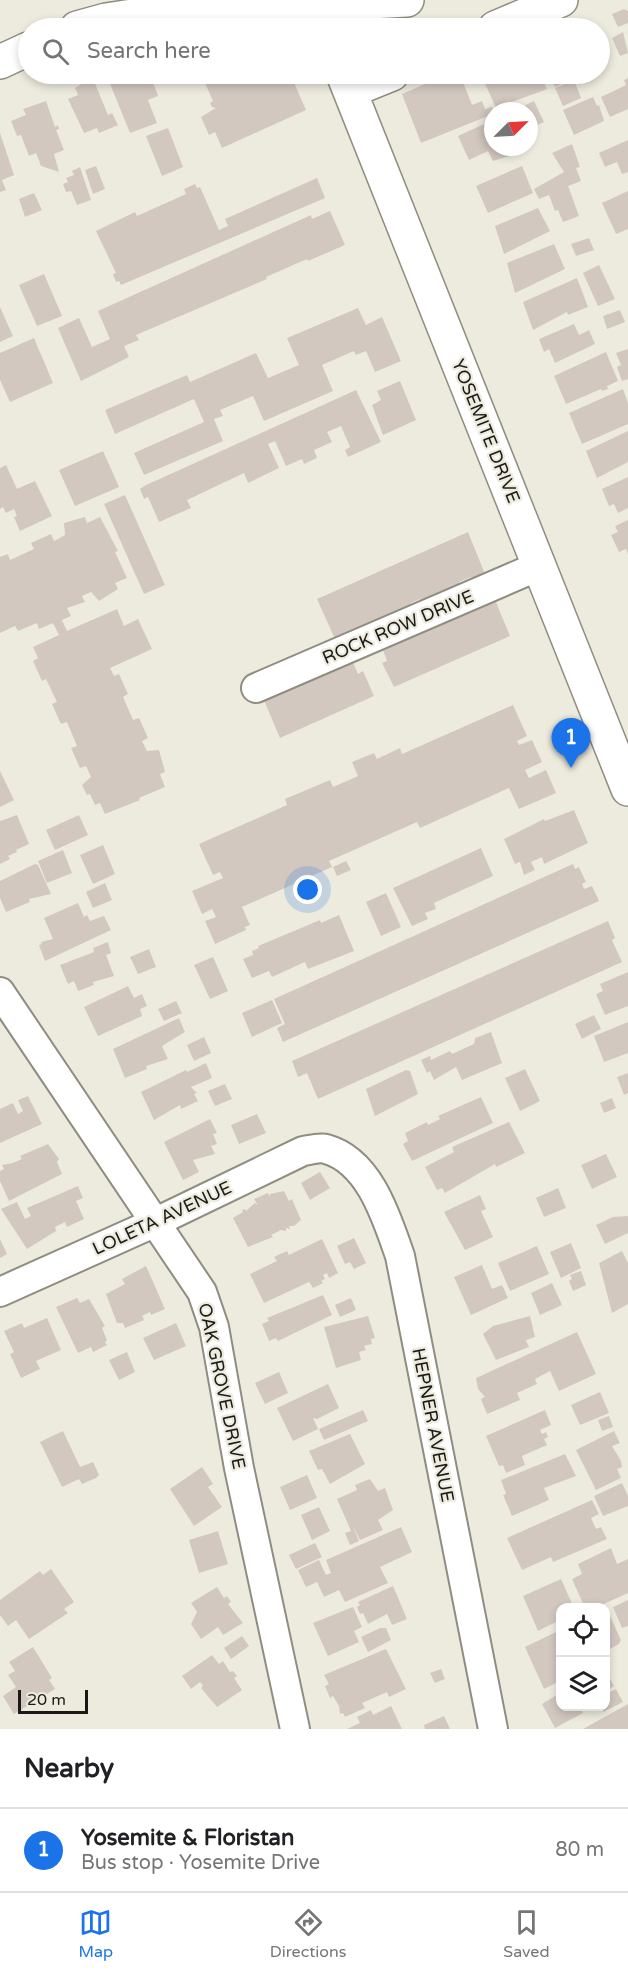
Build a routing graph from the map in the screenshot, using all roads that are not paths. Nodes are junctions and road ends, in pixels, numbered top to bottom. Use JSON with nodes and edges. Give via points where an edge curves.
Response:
{"nodes":[{"id":1,"x":115,"y":0,"type":"edge"},
{"id":2,"x":407,"y":0,"type":"edge"},
{"id":3,"x":561,"y":0,"type":"edge"},
{"id":4,"x":318,"y":12,"type":"edge"},
{"id":5,"x":84,"y":18,"type":"edge"},
{"id":6,"x":119,"y":18,"type":"edge"},
{"id":7,"x":519,"y":18,"type":"edge"},
{"id":8,"x":18,"y":54,"type":"edge"},
{"id":9,"x":0,"y":62,"type":"edge"},
{"id":10,"x":348,"y":84,"type":"edge"},
{"id":11,"x":540,"y":566,"type":"junction"},
{"id":12,"x":256,"y":688,"type":"dead end"},
{"id":13,"x":620,"y":745,"type":"edge"},
{"id":14,"x":628,"y":789,"type":"edge"},
{"id":15,"x":0,"y":992,"type":"edge"},
{"id":16,"x":325,"y":1148,"type":"joint"},
{"id":17,"x":156,"y":1222,"type":"junction"},
{"id":18,"x":0,"y":1292,"type":"edge"},
{"id":19,"x":295,"y":1729,"type":"edge"},
{"id":20,"x":493,"y":1729,"type":"edge"}],
"edges":[{"from":1,"to":5,"type":"street"},
{"from":2,"to":4,"type":"street"},
{"from":3,"to":7,"type":"street"},
{"from":4,"to":6,"type":"street","via":[[146,14]]},
{"from":8,"to":9,"type":"street"},
{"from":10,"to":11,"type":"street","name":"YOSEMITE DRIVE"},
{"from":11,"to":12,"type":"street","name":"ROCK ROW DRIVE"},
{"from":11,"to":13,"type":"street","name":"YOSEMITE DRIVE"},
{"from":13,"to":14,"type":"street","name":"YOSEMITE DRIVE"},
{"from":15,"to":17,"type":"street","name":"OAK GROVE DRIVE"},
{"from":16,"to":17,"type":"street","name":"LOLETA AVENUE","via":[[303,1151]]},
{"from":16,"to":20,"type":"street","name":"HEPNER AVENUE","via":[[344,1157],[364,1178],[385,1212],[400,1256]]},
{"from":17,"to":18,"type":"street","name":"LOLETA AVENUE"},
{"from":17,"to":19,"type":"street","name":"OAK GROVE DRIVE","via":[[192,1274],[211,1318]]}]}
